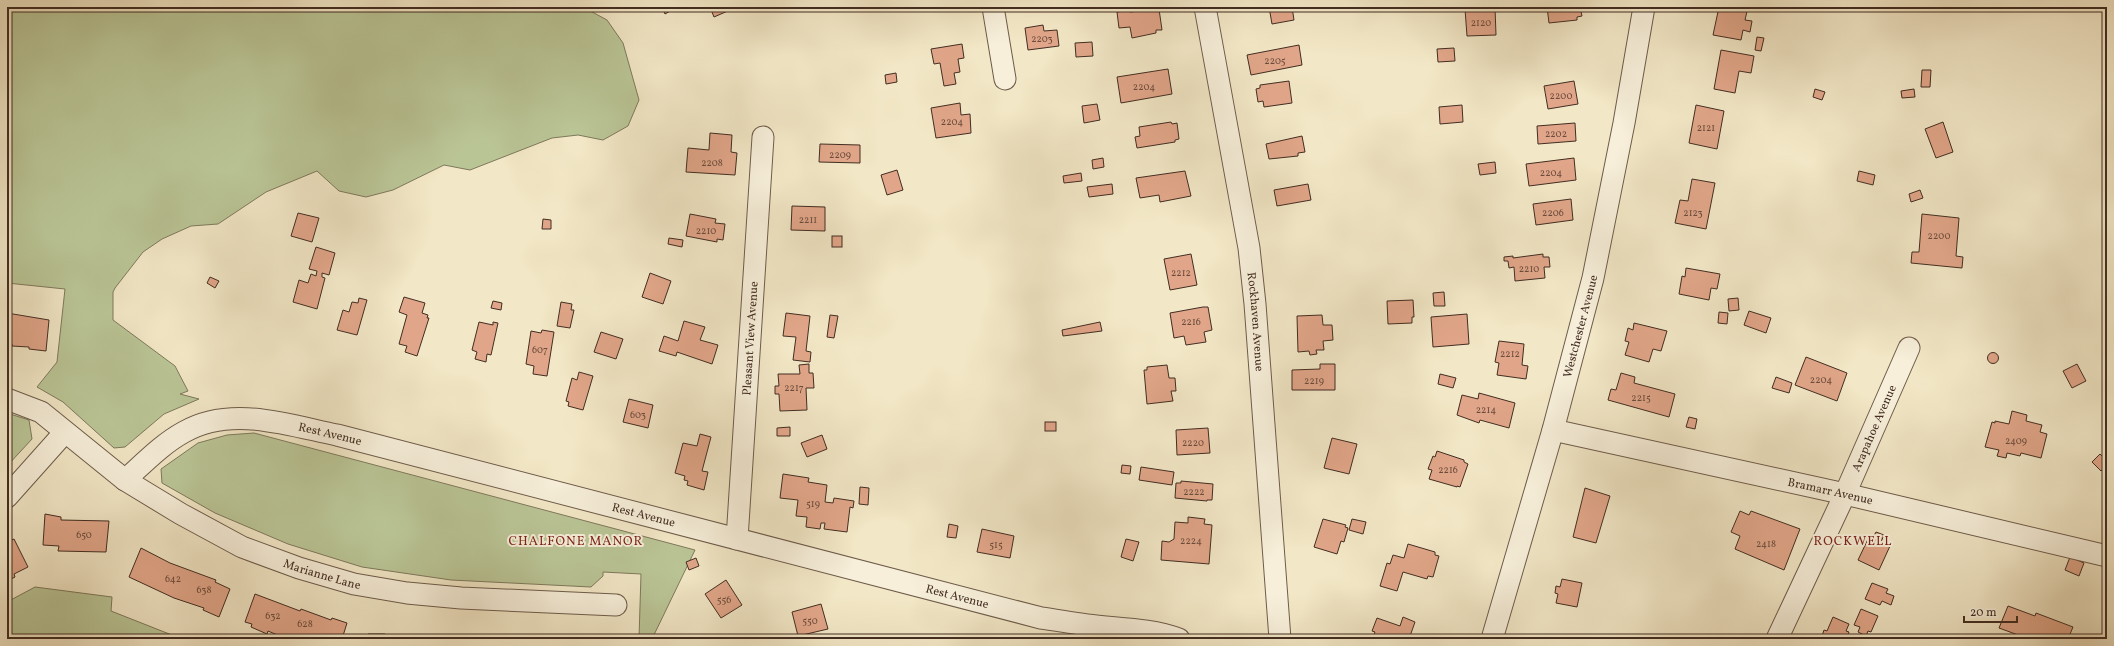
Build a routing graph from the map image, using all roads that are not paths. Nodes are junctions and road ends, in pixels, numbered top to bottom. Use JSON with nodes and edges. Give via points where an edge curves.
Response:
{"nodes":[{"id":1,"x":993,"y":7,"type":"edge"},
{"id":2,"x":1206,"y":7,"type":"edge"},
{"id":3,"x":1644,"y":7,"type":"edge"},
{"id":4,"x":1005,"y":79,"type":"dead end"},
{"id":5,"x":763,"y":137,"type":"dead end"},
{"id":6,"x":1909,"y":348,"type":"dead end"},
{"id":7,"x":7,"y":399,"type":"edge"},
{"id":8,"x":1553,"y":430,"type":"junction"},
{"id":9,"x":65,"y":432,"type":"junction"},
{"id":10,"x":125,"y":480,"type":"junction"},
{"id":11,"x":1846,"y":494,"type":"junction"},
{"id":12,"x":7,"y":497,"type":"edge"},
{"id":13,"x":737,"y":539,"type":"junction"},
{"id":14,"x":2107,"y":556,"type":"edge"},
{"id":15,"x":616,"y":605,"type":"dead end"},
{"id":16,"x":1179,"y":639,"type":"edge"},
{"id":17,"x":1280,"y":639,"type":"edge"},
{"id":18,"x":1492,"y":639,"type":"edge"},
{"id":19,"x":1777,"y":639,"type":"edge"}],
"edges":[{"from":1,"to":4,"type":"street"},
{"from":2,"to":17,"type":"street","name":"Rockhaven Avenue","via":[[1249,248],[1256,304]]},
{"from":3,"to":8,"type":"street","name":"Westchester Avenue","via":[[1593,278]]},
{"from":5,"to":13,"type":"street","name":"Pleasant View Avenue"},
{"from":6,"to":11,"type":"street","name":"Arapahoe Avenue"},
{"from":7,"to":9,"type":"street","name":"Marianne Lane","via":[[40,412]]},
{"from":8,"to":11,"type":"street","name":"Bramarr Avenue"},
{"from":8,"to":18,"type":"street","name":"Westchester Avenue"},
{"from":9,"to":10,"type":"street","name":"Marianne Lane"},
{"from":9,"to":12,"type":"street"},
{"from":10,"to":13,"type":"street","name":"Rest Avenue","via":[[164,445],[185,431],[204,423],[231,418],[254,418],[337,435]]},
{"from":10,"to":15,"type":"street","name":"Marianne Lane","via":[[242,547],[299,568],[354,584],[406,593],[461,598]]},
{"from":11,"to":14,"type":"street","name":"Bramarr Avenue"},
{"from":11,"to":19,"type":"street","name":"Arapahoe Avenue"},
{"from":13,"to":16,"type":"street","name":"Rest Avenue","via":[[1041,618],[1136,629]]}]}
